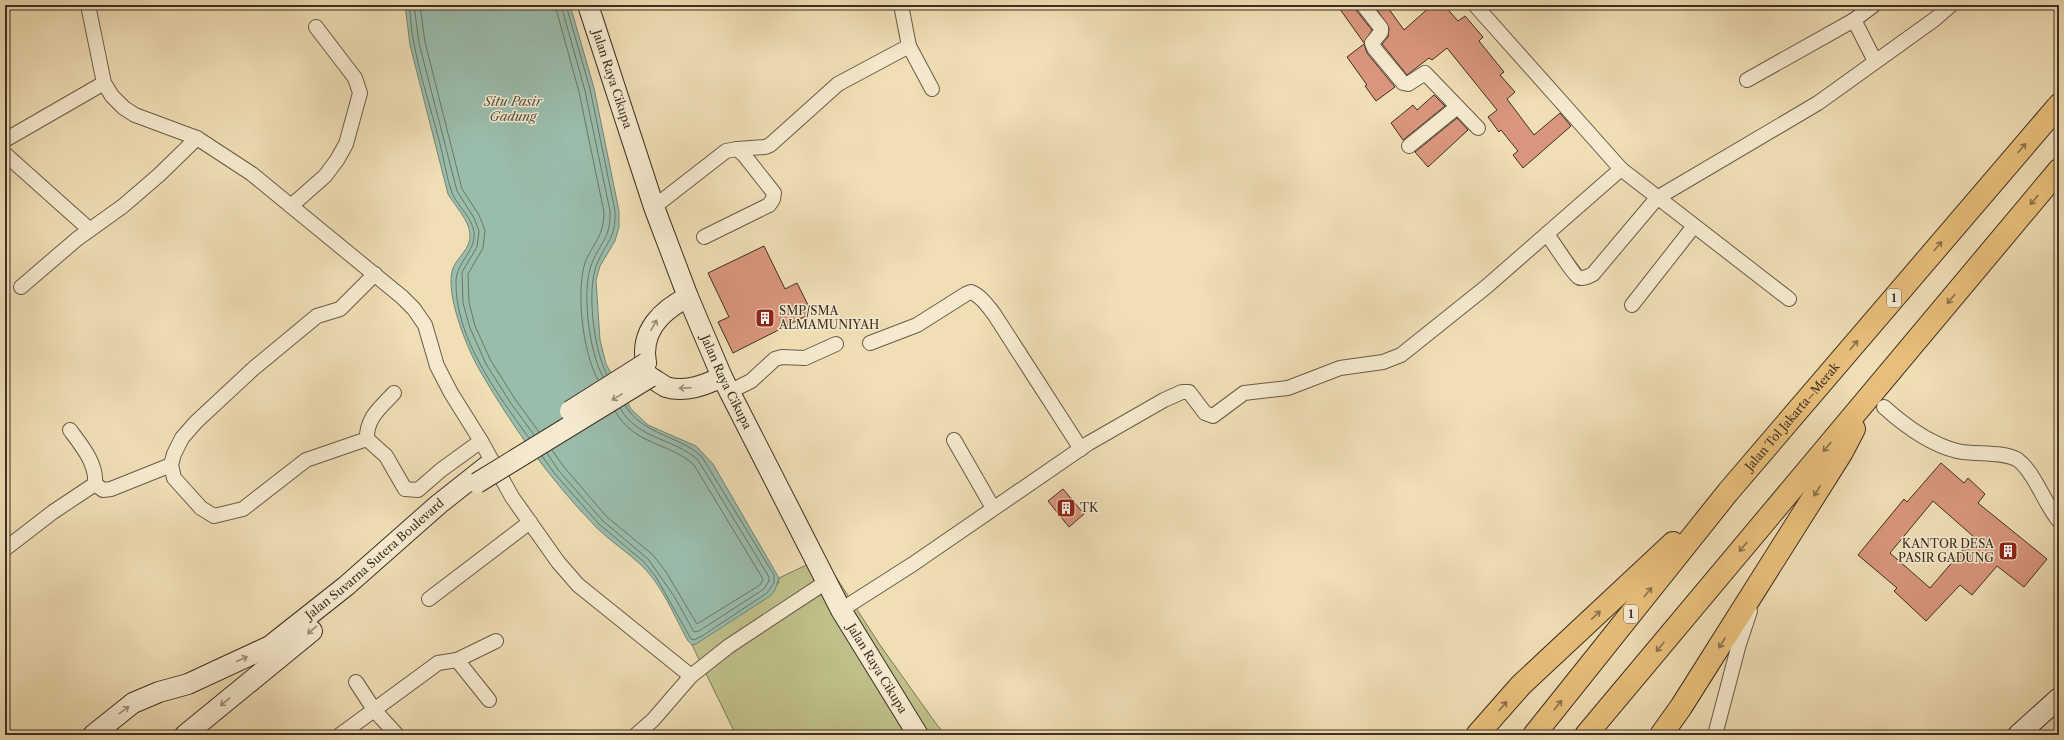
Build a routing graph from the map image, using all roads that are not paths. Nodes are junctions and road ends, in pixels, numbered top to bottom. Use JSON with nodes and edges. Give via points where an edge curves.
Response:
{"nodes":[{"id":1,"x":88,"y":5,"type":"edge"},
{"id":2,"x":588,"y":5,"type":"edge"},
{"id":3,"x":901,"y":5,"type":"edge"},
{"id":4,"x":1363,"y":5,"type":"edge"},
{"id":5,"x":1475,"y":5,"type":"edge"},
{"id":6,"x":1874,"y":5,"type":"edge"},
{"id":7,"x":1951,"y":5,"type":"edge"},
{"id":8,"x":1854,"y":20,"type":"junction"},
{"id":9,"x":316,"y":27,"type":"dead end"},
{"id":10,"x":908,"y":46,"type":"junction"},
{"id":11,"x":1875,"y":61,"type":"junction"},
{"id":12,"x":1747,"y":80,"type":"dead end"},
{"id":13,"x":104,"y":83,"type":"junction"},
{"id":14,"x":932,"y":89,"type":"dead end"},
{"id":15,"x":2059,"y":104,"type":"edge"},
{"id":16,"x":1457,"y":108,"type":"junction"},
{"id":17,"x":1478,"y":128,"type":"dead end"},
{"id":18,"x":198,"y":138,"type":"junction"},
{"id":19,"x":5,"y":140,"type":"edge"},
{"id":20,"x":1409,"y":146,"type":"dead end"},
{"id":21,"x":737,"y":149,"type":"junction"},
{"id":22,"x":5,"y":154,"type":"edge"},
{"id":23,"x":1621,"y":169,"type":"junction"},
{"id":24,"x":2059,"y":170,"type":"edge"},
{"id":25,"x":1657,"y":198,"type":"junction"},
{"id":26,"x":292,"y":206,"type":"junction"},
{"id":27,"x":654,"y":207,"type":"junction"},
{"id":28,"x":1694,"y":226,"type":"junction"},
{"id":29,"x":89,"y":229,"type":"junction"},
{"id":30,"x":1547,"y":234,"type":"junction"},
{"id":31,"x":704,"y":237,"type":"dead end"},
{"id":32,"x":375,"y":274,"type":"junction"},
{"id":33,"x":21,"y":287,"type":"dead end"},
{"id":34,"x":688,"y":297,"type":"junction"},
{"id":35,"x":1789,"y":299,"type":"dead end"},
{"id":36,"x":1632,"y":305,"type":"dead end"},
{"id":37,"x":870,"y":343,"type":"dead end"},
{"id":38,"x":836,"y":344,"type":"dead end"},
{"id":39,"x":648,"y":370,"type":"junction"},
{"id":40,"x":725,"y":384,"type":"junction"},
{"id":41,"x":394,"y":393,"type":"dead end"},
{"id":42,"x":1877,"y":401,"type":"junction"},
{"id":43,"x":70,"y":430,"type":"dead end"},
{"id":44,"x":367,"y":439,"type":"junction"},
{"id":45,"x":481,"y":440,"type":"junction"},
{"id":46,"x":954,"y":440,"type":"dead end"},
{"id":47,"x":1081,"y":449,"type":"junction"},
{"id":48,"x":171,"y":465,"type":"junction"},
{"id":49,"x":95,"y":484,"type":"junction"},
{"id":50,"x":1728,"y":492,"type":"junction"},
{"id":51,"x":993,"y":508,"type":"junction"},
{"id":52,"x":2059,"y":521,"type":"edge"},
{"id":53,"x":530,"y":522,"type":"junction"},
{"id":54,"x":5,"y":549,"type":"edge"},
{"id":55,"x":826,"y":582,"type":"junction"},
{"id":56,"x":1757,"y":586,"type":"junction"},
{"id":57,"x":429,"y":598,"type":"dead end"},
{"id":58,"x":841,"y":610,"type":"junction"},
{"id":59,"x":496,"y":641,"type":"dead end"},
{"id":60,"x":457,"y":660,"type":"junction"},
{"id":61,"x":691,"y":676,"type":"junction"},
{"id":62,"x":356,"y":682,"type":"dead end"},
{"id":63,"x":489,"y":700,"type":"dead end"},
{"id":64,"x":2058,"y":701,"type":"edge"},
{"id":65,"x":375,"y":711,"type":"junction"},
{"id":66,"x":93,"y":735,"type":"edge"},
{"id":67,"x":185,"y":735,"type":"edge"},
{"id":68,"x":340,"y":735,"type":"edge"},
{"id":69,"x":397,"y":735,"type":"edge"},
{"id":70,"x":636,"y":735,"type":"edge"},
{"id":71,"x":918,"y":735,"type":"edge"},
{"id":72,"x":1477,"y":735,"type":"edge"},
{"id":73,"x":1534,"y":735,"type":"edge"},
{"id":74,"x":1586,"y":735,"type":"edge"},
{"id":75,"x":1661,"y":735,"type":"edge"},
{"id":76,"x":1715,"y":735,"type":"edge"},
{"id":77,"x":2018,"y":735,"type":"edge"}],
"edges":[{"from":1,"to":13,"type":"street"},
{"from":2,"to":27,"type":"street","name":"Jalan Raya Cikupa"},
{"from":3,"to":10,"type":"street"},
{"from":4,"to":16,"type":"street","via":[[1381,28],[1381,32],[1372,43],[1374,48],[1403,83],[1408,84],[1425,73]]},
{"from":5,"to":23,"type":"street"},
{"from":6,"to":8,"type":"street"},
{"from":7,"to":11,"type":"street"},
{"from":8,"to":11,"type":"street"},
{"from":8,"to":12,"type":"street"},
{"from":9,"to":26,"type":"street","via":[[355,78],[360,92],[346,144],[337,160],[325,176]]},
{"from":10,"to":14,"type":"street"},
{"from":10,"to":21,"type":"street","via":[[838,84],[770,145]]},
{"from":11,"to":25,"type":"street","via":[[1818,103]]},
{"from":13,"to":18,"type":"street","via":[[112,96],[135,115]]},
{"from":13,"to":19,"type":"street"},
{"from":50,"to":15,"type":"highway","name":"Jalan Tol Jakarta–Merak","number":"1","one_way":true},
{"from":16,"to":17,"type":"street"},
{"from":16,"to":20,"type":"street"},
{"from":18,"to":26,"type":"street","via":[[252,174]]},
{"from":18,"to":29,"type":"street","via":[[123,206]]},
{"from":21,"to":27,"type":"street","via":[[726,151]]},
{"from":21,"to":31,"type":"street","via":[[774,193],[773,199],[769,205]]},
{"from":22,"to":29,"type":"street"},
{"from":23,"to":25,"type":"street"},
{"from":23,"to":30,"type":"street"},
{"from":24,"to":42,"type":"highway","one_way":true},
{"from":25,"to":28,"type":"street"},
{"from":25,"to":30,"type":"street","via":[[1593,274],[1583,278],[1578,278],[1571,272]]},
{"from":26,"to":32,"type":"street"},
{"from":27,"to":34,"type":"street","name":"Jalan Raya Cikupa"},
{"from":28,"to":35,"type":"street"},
{"from":28,"to":36,"type":"street"},
{"from":29,"to":33,"type":"street"},
{"from":30,"to":47,"type":"street","via":[[1486,287],[1392,360],[1340,368],[1288,388],[1244,394],[1213,416],[1205,413],[1189,392],[1182,392]]},
{"from":32,"to":45,"type":"street","via":[[414,309],[425,325],[437,366]]},
{"from":32,"to":48,"type":"street","via":[[340,309],[317,316],[254,368],[196,422],[182,438]]},
{"from":39,"to":34,"type":"street","one_way":true,"via":[[645,352],[650,332],[660,315],[673,304]]},
{"from":34,"to":40,"type":"street","name":"Jalan Raya Cikupa"},
{"from":37,"to":47,"type":"street","via":[[917,325],[966,294],[974,293],[994,314]]},
{"from":38,"to":40,"type":"street","via":[[805,358],[775,359],[751,381]]},
{"from":40,"to":39,"type":"street","one_way":true,"via":[[679,389],[667,387]]},
{"from":66,"to":39,"type":"street","name":"Jalan Suvarna Sutera Boulevard","one_way":true,"bridge":true,"via":[[134,703],[159,692],[188,684],[270,646],[346,586],[439,504],[488,466],[596,394]]},
{"from":39,"to":67,"type":"street","one_way":true,"bridge":true,"via":[[477,483],[288,650]]},
{"from":40,"to":55,"type":"street","name":"Jalan Raya Cikupa"},
{"from":41,"to":44,"type":"street","via":[[372,416],[366,430]]},
{"from":42,"to":52,"type":"street","via":[[1903,425],[1957,451],[2012,457],[2027,469],[2051,512]]},
{"from":42,"to":56,"type":"highway","one_way":true},
{"from":42,"to":74,"type":"highway","one_way":true},
{"from":43,"to":49,"type":"street","via":[[88,455],[96,477]]},
{"from":44,"to":45,"type":"street","via":[[386,456],[405,489],[410,490],[418,490]]},
{"from":44,"to":48,"type":"street","via":[[306,460],[243,509],[214,516],[188,495],[174,478]]},
{"from":45,"to":53,"type":"street","via":[[512,497]]},
{"from":46,"to":51,"type":"street"},
{"from":47,"to":51,"type":"street"},
{"from":48,"to":49,"type":"street","via":[[111,489],[103,490]]},
{"from":49,"to":54,"type":"street"},
{"from":72,"to":50,"type":"highway","one_way":true,"via":[[1521,685]]},
{"from":73,"to":50,"type":"highway","name":"Jalan Tol Jakarta–Merak","number":"1","one_way":true},
{"from":51,"to":58,"type":"street"},
{"from":53,"to":57,"type":"street"},
{"from":53,"to":61,"type":"street","via":[[578,585]]},
{"from":55,"to":58,"type":"street","name":"Jalan Raya Cikupa"},
{"from":55,"to":61,"type":"street","via":[[729,646]]},
{"from":56,"to":75,"type":"highway","one_way":true},
{"from":56,"to":76,"type":"street"},
{"from":58,"to":71,"type":"street","name":"Jalan Raya Cikupa"},
{"from":59,"to":60,"type":"street"},
{"from":60,"to":63,"type":"street"},
{"from":60,"to":65,"type":"street","via":[[438,664]]},
{"from":61,"to":70,"type":"street","via":[[653,720]]},
{"from":62,"to":65,"type":"street"},
{"from":64,"to":77,"type":"street"},
{"from":65,"to":68,"type":"street"},
{"from":65,"to":69,"type":"street"}]}
